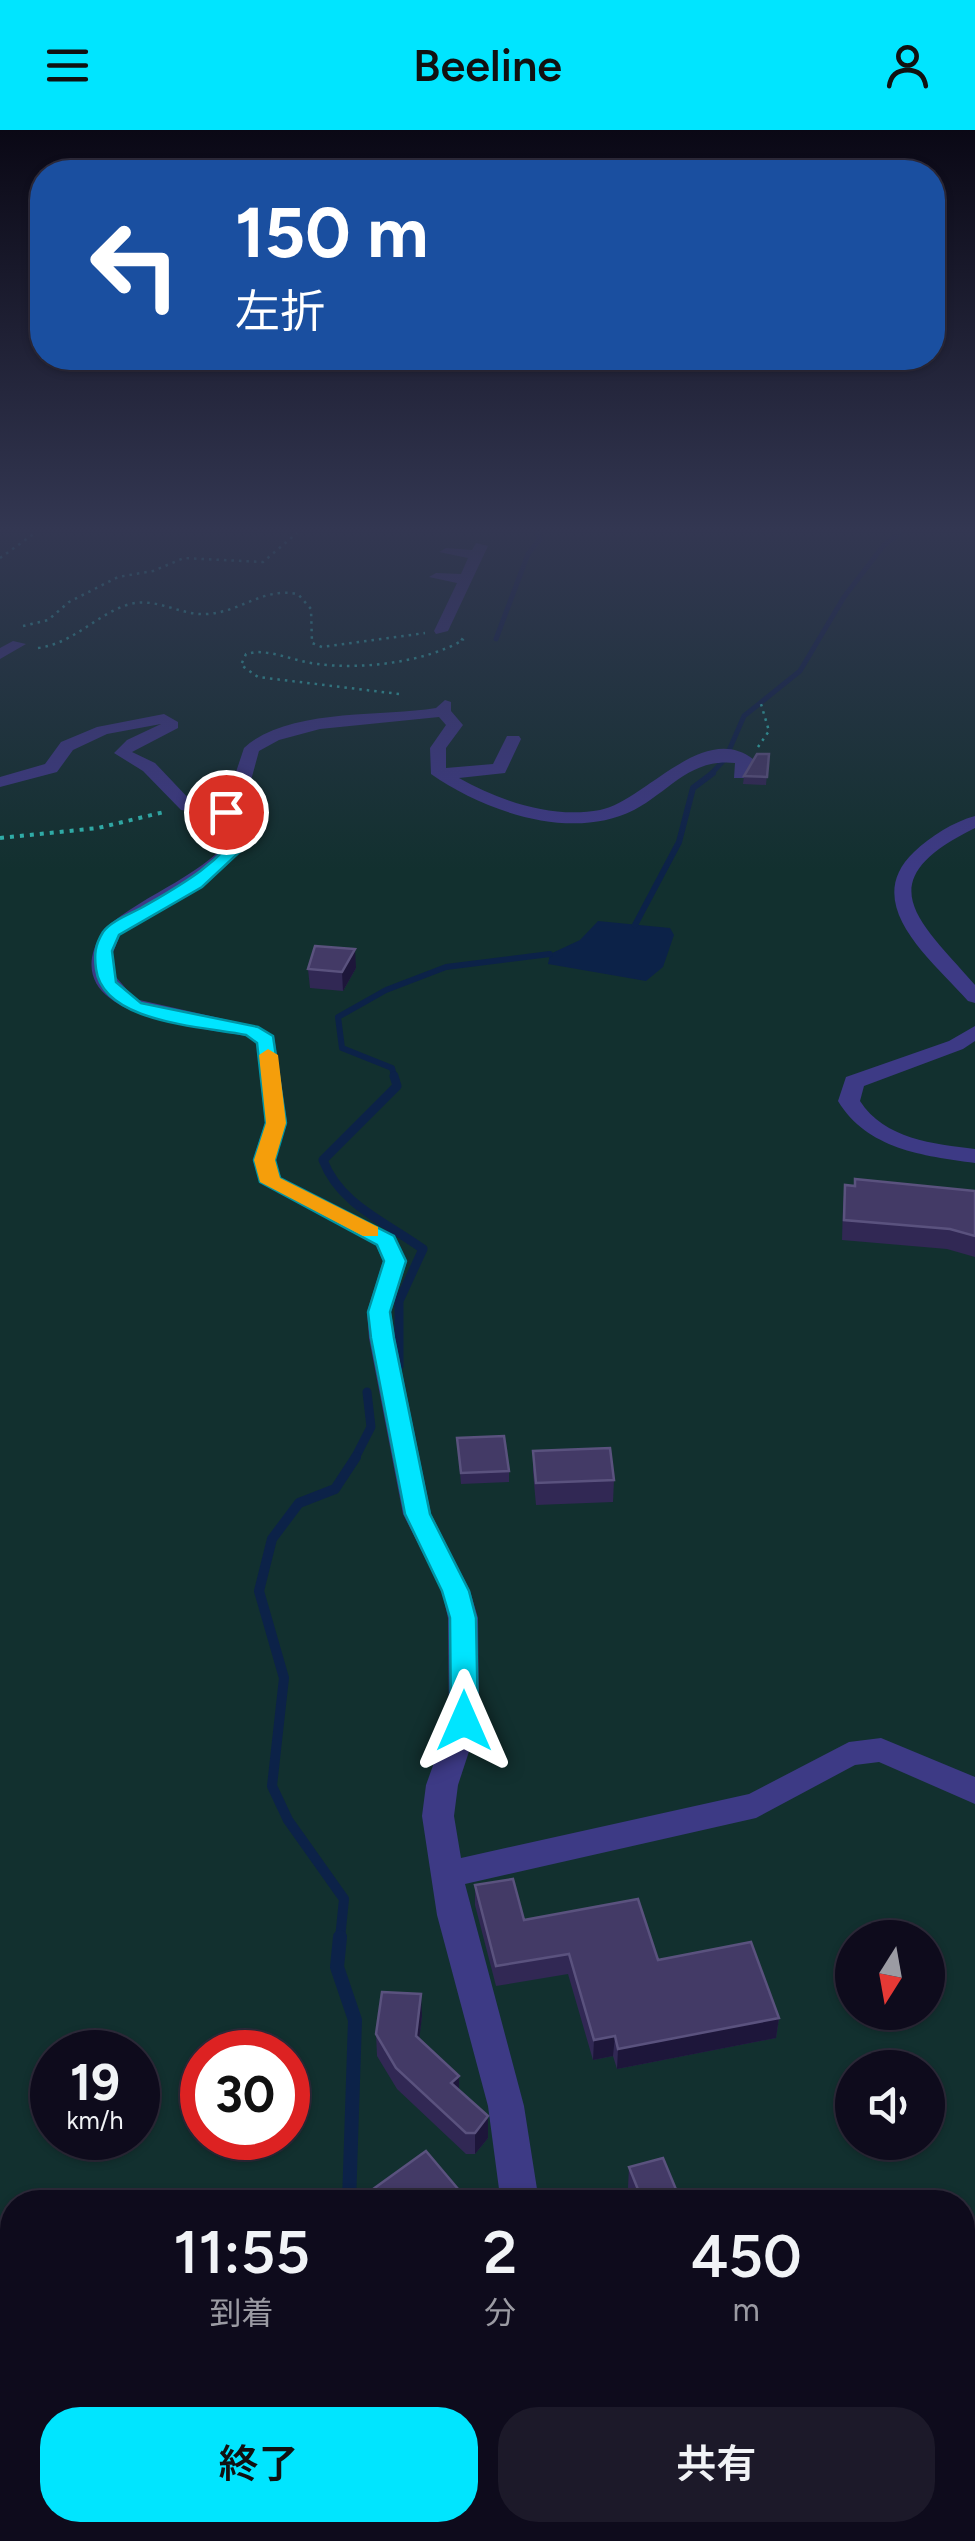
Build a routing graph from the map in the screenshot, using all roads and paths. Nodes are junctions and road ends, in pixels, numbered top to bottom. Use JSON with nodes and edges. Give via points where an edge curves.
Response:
{"nodes":[{"id":1,"x":32,"y":646,"type":"edge"},
{"id":2,"x":58,"y":646,"type":"edge"},
{"id":3,"x":453,"y":646,"type":"edge"},
{"id":4,"x":761,"y":704,"type":"dead end"},
{"id":5,"x":444,"y":708,"type":"junction"},
{"id":6,"x":513,"y":739,"type":"dead end"},
{"id":7,"x":742,"y":766,"type":"joint"},
{"id":8,"x":442,"y":774,"type":"junction"},
{"id":9,"x":0,"y":782,"type":"edge"},
{"id":10,"x":187,"y":806,"type":"junction"},
{"id":11,"x":246,"y":814,"type":"junction"},
{"id":12,"x":975,"y":821,"type":"edge"},
{"id":13,"x":0,"y":838,"type":"edge"},
{"id":14,"x":975,"y":997,"type":"edge"},
{"id":15,"x":975,"y":1032,"type":"edge"},
{"id":16,"x":975,"y":1156,"type":"edge"},
{"id":17,"x":975,"y":1790,"type":"edge"},
{"id":18,"x":448,"y":1874,"type":"junction"},
{"id":19,"x":518,"y":2190,"type":"edge"}],
"edges":[{"from":1,"to":2,"type":"path"},
{"from":3,"to":5,"type":"path","via":[[330,666],[261,650],[246,654],[241,665],[258,676]]},
{"from":4,"to":7,"type":"path","via":[[769,731]]},
{"from":5,"to":8,"type":"street","via":[[456,726],[434,757]]},
{"from":5,"to":11,"type":"street","via":[[267,738],[244,764]]},
{"from":6,"to":8,"type":"street","via":[[498,768]]},
{"from":7,"to":8,"type":"street","via":[[700,757],[621,810],[562,818],[523,810]]},
{"from":9,"to":10,"type":"street","via":[[51,768],[67,746],[103,730],[164,720],[172,726],[122,753],[149,767]]},
{"from":10,"to":11,"type":"street"},
{"from":10,"to":13,"type":"path","via":[[98,828]]},
{"from":11,"to":18,"type":"street","via":[[250,827],[224,860],[112,932],[103,951],[107,982],[136,1007],[252,1031],[266,1040],[276,1123],[264,1160],[271,1182],[386,1241],[395,1261],[379,1312],[382,1338],[418,1514],[463,1618],[464,1721],[438,1816]]},
{"from":12,"to":14,"type":"street","via":[[916,859],[901,879],[900,893],[912,925]]},
{"from":15,"to":16,"type":"street","via":[[956,1045],[868,1074],[854,1082],[849,1101],[876,1130]]},
{"from":17,"to":18,"type":"street","via":[[881,1750],[849,1754],[756,1805]]},
{"from":18,"to":19,"type":"street","via":[[506,2106]]}]}
